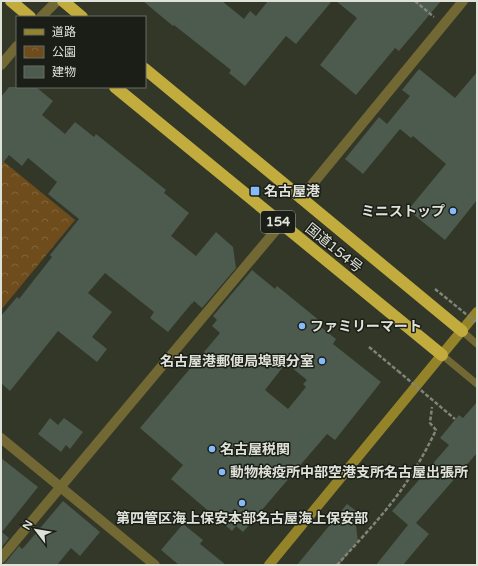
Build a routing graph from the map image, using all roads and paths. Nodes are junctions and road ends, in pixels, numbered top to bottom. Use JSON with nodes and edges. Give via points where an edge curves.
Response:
{"nodes":[{"id":1,"x":11,"y":1,"type":"edge"},
{"id":2,"x":57,"y":1,"type":"edge"},
{"id":3,"x":63,"y":1,"type":"edge"},
{"id":4,"x":415,"y":1,"type":"edge"},
{"id":5,"x":463,"y":1,"type":"edge"},
{"id":6,"x":29,"y":16,"type":"edge"},
{"id":7,"x":42,"y":16,"type":"edge"},
{"id":8,"x":81,"y":16,"type":"edge"},
{"id":9,"x":443,"y":25,"type":"junction"},
{"id":10,"x":16,"y":47,"type":"edge"},
{"id":11,"x":1,"y":65,"type":"edge"},
{"id":12,"x":146,"y":70,"type":"edge"},
{"id":13,"x":115,"y":88,"type":"edge"},
{"id":14,"x":301,"y":198,"type":"junction"},
{"id":15,"x":281,"y":224,"type":"junction"},
{"id":16,"x":435,"y":289,"type":"dead end"},
{"id":17,"x":477,"y":312,"type":"edge"},
{"id":18,"x":477,"y":323,"type":"edge"},
{"id":19,"x":462,"y":331,"type":"junction"},
{"id":20,"x":477,"y":344,"type":"edge"},
{"id":21,"x":369,"y":347,"type":"dead end"},
{"id":22,"x":442,"y":355,"type":"junction"},
{"id":23,"x":477,"y":384,"type":"edge"},
{"id":24,"x":432,"y":406,"type":"dead end"},
{"id":25,"x":455,"y":420,"type":"dead end"},
{"id":26,"x":1,"y":438,"type":"edge"},
{"id":27,"x":60,"y":487,"type":"junction"},
{"id":28,"x":1,"y":558,"type":"edge"},
{"id":29,"x":155,"y":565,"type":"edge"},
{"id":30,"x":269,"y":565,"type":"edge"},
{"id":31,"x":337,"y":565,"type":"edge"}],
"edges":[{"from":1,"to":6,"type":"highway"},
{"from":2,"to":7,"type":"street"},
{"from":3,"to":8,"type":"highway"},
{"from":4,"to":9,"type":"path"},
{"from":5,"to":9,"type":"street"},
{"from":9,"to":14,"type":"street"},
{"from":10,"to":11,"type":"street"},
{"from":12,"to":14,"type":"highway","name":"国道154号","number":"154"},
{"from":13,"to":15,"type":"highway","name":"国道154号","number":"154"},
{"from":14,"to":19,"type":"highway","name":"国道154号","number":"154"},
{"from":15,"to":22,"type":"highway","name":"国道154号","number":"154"},
{"from":15,"to":27,"type":"street"},
{"from":16,"to":18,"type":"path","bridge":true},
{"from":17,"to":19,"type":"street"},
{"from":19,"to":20,"type":"lane"},
{"from":19,"to":22,"type":"street"},
{"from":21,"to":25,"type":"path","bridge":true},
{"from":22,"to":23,"type":"lane"},
{"from":22,"to":30,"type":"street"},
{"from":24,"to":31,"type":"path","via":[[430,423],[436,430],[423,457],[393,501]]},
{"from":26,"to":27,"type":"street"},
{"from":27,"to":28,"type":"street"},
{"from":27,"to":29,"type":"street"}]}
